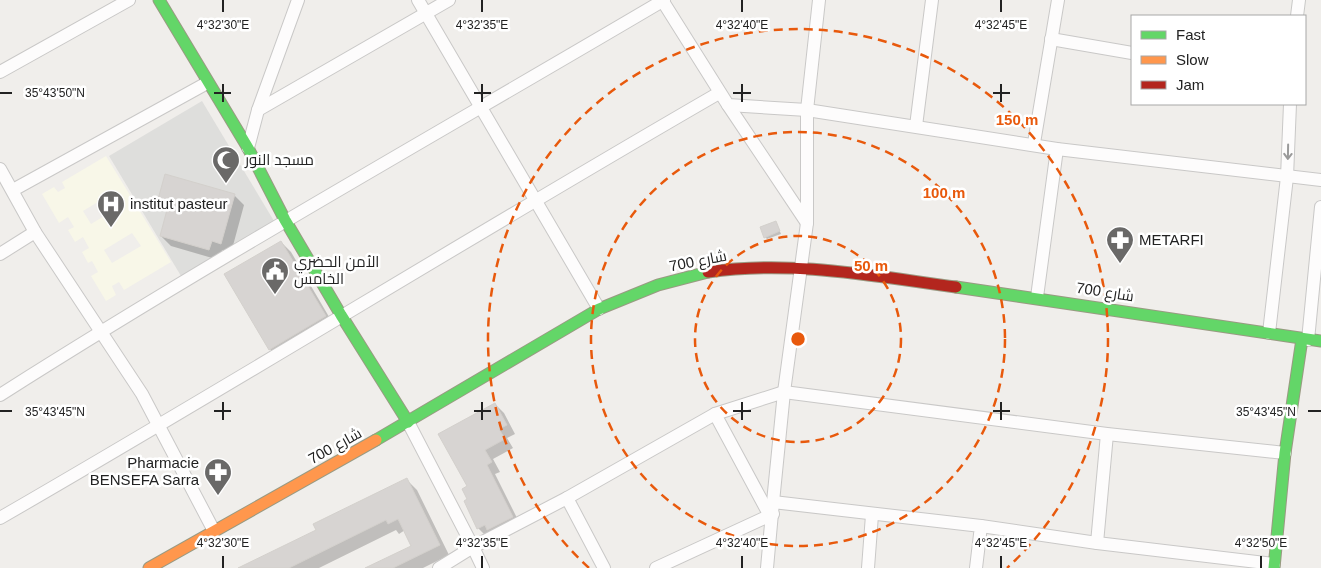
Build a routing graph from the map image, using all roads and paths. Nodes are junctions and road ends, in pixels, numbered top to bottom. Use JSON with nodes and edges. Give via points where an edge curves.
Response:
{"nodes":[{"id":1,"x":129,"y":0,"type":"edge"},
{"id":2,"x":159,"y":0,"type":"edge"},
{"id":3,"x":298,"y":0,"type":"edge"},
{"id":4,"x":418,"y":0,"type":"edge"},
{"id":5,"x":449,"y":0,"type":"edge"},
{"id":6,"x":663,"y":0,"type":"edge"},
{"id":7,"x":819,"y":0,"type":"edge"},
{"id":8,"x":932,"y":0,"type":"edge"},
{"id":9,"x":1058,"y":0,"type":"edge"},
{"id":10,"x":1299,"y":0,"type":"edge"},
{"id":11,"x":425,"y":14,"type":"junction"},
{"id":12,"x":1297,"y":15,"type":"edge"},
{"id":13,"x":1051,"y":39,"type":"junction"},
{"id":14,"x":1131,"y":53,"type":"edge"},
{"id":15,"x":0,"y":72,"type":"edge"},
{"id":16,"x":207,"y":83,"type":"junction"},
{"id":17,"x":720,"y":93,"type":"junction"},
{"id":18,"x":728,"y":105,"type":"junction"},
{"id":19,"x":1290,"y":105,"type":"edge"},
{"id":20,"x":481,"y":107,"type":"junction"},
{"id":21,"x":258,"y":110,"type":"junction"},
{"id":22,"x":808,"y":110,"type":"junction"},
{"id":23,"x":916,"y":126,"type":"junction"},
{"id":24,"x":1034,"y":144,"type":"junction"},
{"id":25,"x":248,"y":148,"type":"junction"},
{"id":26,"x":1057,"y":148,"type":"junction"},
{"id":27,"x":0,"y":169,"type":"edge"},
{"id":28,"x":1287,"y":177,"type":"junction"},
{"id":29,"x":1321,"y":180,"type":"edge"},
{"id":30,"x":13,"y":190,"type":"junction"},
{"id":31,"x":535,"y":199,"type":"junction"},
{"id":32,"x":1321,"y":207,"type":"edge"},
{"id":33,"x":285,"y":220,"type":"junction"},
{"id":34,"x":807,"y":223,"type":"junction"},
{"id":35,"x":35,"y":232,"type":"junction"},
{"id":36,"x":0,"y":254,"type":"edge"},
{"id":37,"x":802,"y":267,"type":"junction"},
{"id":38,"x":1037,"y":297,"type":"junction"},
{"id":39,"x":599,"y":309,"type":"junction"},
{"id":40,"x":342,"y":315,"type":"junction"},
{"id":41,"x":101,"y":331,"type":"junction"},
{"id":42,"x":1269,"y":332,"type":"junction"},
{"id":43,"x":1310,"y":340,"type":"edge"},
{"id":44,"x":784,"y":392,"type":"junction"},
{"id":45,"x":0,"y":395,"type":"edge"},
{"id":46,"x":715,"y":414,"type":"junction"},
{"id":47,"x":408,"y":422,"type":"junction"},
{"id":48,"x":159,"y":426,"type":"junction"},
{"id":49,"x":1107,"y":434,"type":"junction"},
{"id":50,"x":1285,"y":453,"type":"junction"},
{"id":51,"x":567,"y":498,"type":"junction"},
{"id":52,"x":772,"y":511,"type":"junction"},
{"id":53,"x":872,"y":515,"type":"junction"},
{"id":54,"x":0,"y":518,"type":"edge"},
{"id":55,"x":982,"y":526,"type":"junction"},
{"id":56,"x":214,"y":530,"type":"junction"},
{"id":57,"x":1096,"y":543,"type":"junction"},
{"id":58,"x":473,"y":547,"type":"junction"},
{"id":59,"x":1274,"y":566,"type":"edge"},
{"id":60,"x":149,"y":568,"type":"edge"},
{"id":61,"x":439,"y":568,"type":"edge"},
{"id":62,"x":483,"y":568,"type":"edge"},
{"id":63,"x":604,"y":568,"type":"edge"},
{"id":64,"x":656,"y":568,"type":"edge"},
{"id":65,"x":767,"y":568,"type":"edge"},
{"id":66,"x":868,"y":568,"type":"edge"},
{"id":67,"x":976,"y":568,"type":"edge"}],
"edges":[{"from":1,"to":15,"type":"street"},
{"from":2,"to":16,"type":"main road"},
{"from":3,"to":21,"type":"street"},
{"from":4,"to":11,"type":"street"},
{"from":5,"to":11,"type":"street"},
{"from":6,"to":17,"type":"street"},
{"from":6,"to":20,"type":"street"},
{"from":7,"to":22,"type":"street"},
{"from":8,"to":23,"type":"street"},
{"from":9,"to":13,"type":"street"},
{"from":10,"to":12,"type":"street"},
{"from":11,"to":20,"type":"street"},
{"from":11,"to":21,"type":"street"},
{"from":13,"to":14,"type":"street"},
{"from":13,"to":24,"type":"street"},
{"from":16,"to":25,"type":"main road"},
{"from":16,"to":30,"type":"street"},
{"from":17,"to":18,"type":"street"},
{"from":17,"to":31,"type":"street"},
{"from":18,"to":22,"type":"street"},
{"from":18,"to":34,"type":"street"},
{"from":19,"to":28,"type":"street","one_way":true},
{"from":20,"to":31,"type":"street"},
{"from":20,"to":33,"type":"street"},
{"from":21,"to":25,"type":"street"},
{"from":22,"to":23,"type":"street"},
{"from":22,"to":34,"type":"street"},
{"from":23,"to":24,"type":"street"},
{"from":24,"to":26,"type":"street"},
{"from":25,"to":33,"type":"main road"},
{"from":26,"to":28,"type":"street"},
{"from":26,"to":38,"type":"street"},
{"from":27,"to":30,"type":"street"},
{"from":28,"to":29,"type":"street"},
{"from":28,"to":42,"type":"street"},
{"from":30,"to":35,"type":"street"},
{"from":31,"to":39,"type":"street"},
{"from":31,"to":40,"type":"street"},
{"from":32,"to":43,"type":"street"},
{"from":33,"to":40,"type":"main road"},
{"from":33,"to":41,"type":"street"},
{"from":34,"to":37,"type":"street"},
{"from":35,"to":36,"type":"street"},
{"from":35,"to":41,"type":"street"},
{"from":37,"to":38,"type":"main road","name":"شارع 700"},
{"from":37,"to":39,"type":"main road","name":"شارع 700","via":[[753,267],[709,272],[658,285]]},
{"from":37,"to":44,"type":"street"},
{"from":38,"to":42,"type":"main road","name":"شارع 700"},
{"from":39,"to":47,"type":"main road","name":"شارع 700"},
{"from":40,"to":47,"type":"main road"},
{"from":40,"to":48,"type":"street"},
{"from":41,"to":45,"type":"street"},
{"from":41,"to":48,"type":"street"},
{"from":42,"to":43,"type":"main road","name":"شارع 700"},
{"from":43,"to":50,"type":"main road"},
{"from":44,"to":46,"type":"street"},
{"from":44,"to":49,"type":"street"},
{"from":44,"to":52,"type":"street"},
{"from":46,"to":51,"type":"street"},
{"from":46,"to":52,"type":"street"},
{"from":47,"to":56,"type":"main road","name":"شارع 700"},
{"from":47,"to":58,"type":"street"},
{"from":48,"to":54,"type":"street"},
{"from":48,"to":56,"type":"street"},
{"from":49,"to":50,"type":"street"},
{"from":49,"to":57,"type":"street"},
{"from":50,"to":59,"type":"main road"},
{"from":51,"to":58,"type":"street"},
{"from":51,"to":63,"type":"street"},
{"from":52,"to":53,"type":"street"},
{"from":52,"to":64,"type":"street"},
{"from":52,"to":65,"type":"street"},
{"from":53,"to":55,"type":"street"},
{"from":53,"to":66,"type":"street"},
{"from":55,"to":57,"type":"street"},
{"from":55,"to":67,"type":"street"},
{"from":56,"to":60,"type":"main road","name":"شارع 700"},
{"from":57,"to":59,"type":"street"},
{"from":58,"to":61,"type":"street"},
{"from":58,"to":62,"type":"street"}]}
